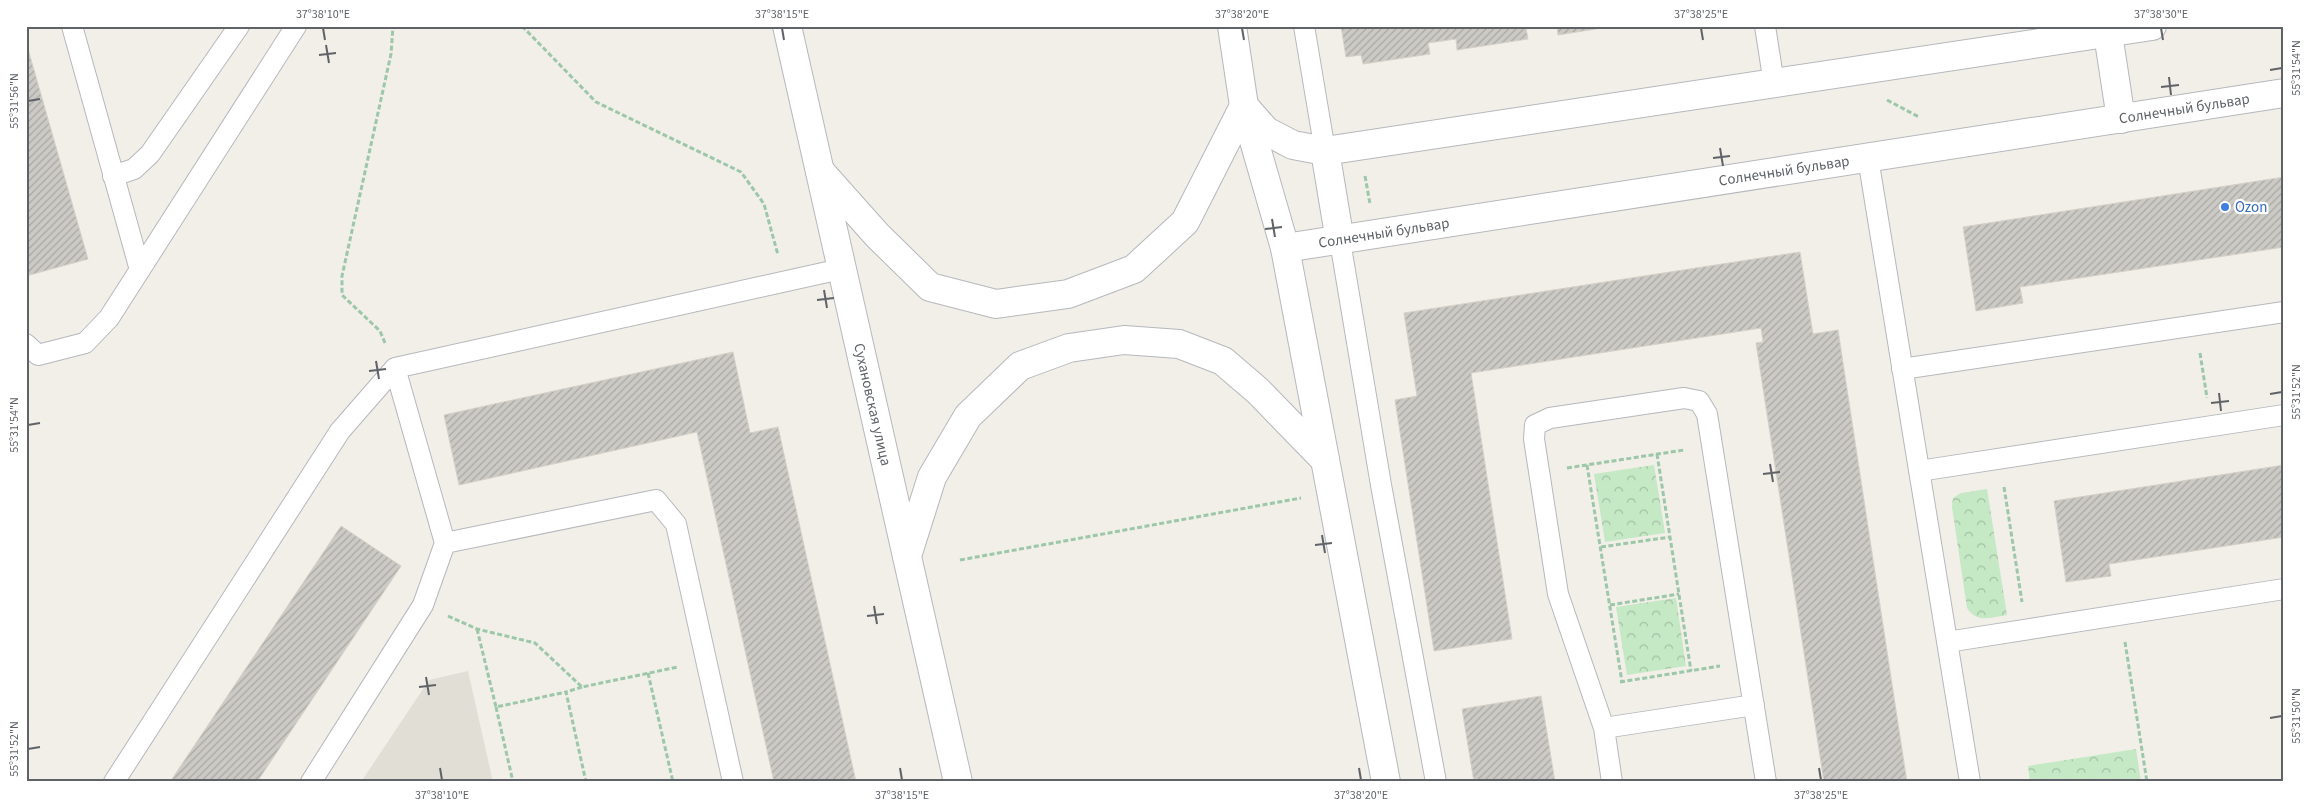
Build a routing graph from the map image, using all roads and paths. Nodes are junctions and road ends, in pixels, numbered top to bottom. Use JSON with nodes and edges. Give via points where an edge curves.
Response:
{"nodes":[{"id":1,"x":72,"y":26,"type":"edge"},
{"id":2,"x":239,"y":26,"type":"edge"},
{"id":3,"x":296,"y":26,"type":"edge"},
{"id":4,"x":393,"y":26,"type":"edge"},
{"id":5,"x":522,"y":26,"type":"edge"},
{"id":6,"x":787,"y":26,"type":"edge"},
{"id":7,"x":1232,"y":26,"type":"edge"},
{"id":8,"x":1304,"y":26,"type":"edge"},
{"id":9,"x":1765,"y":26,"type":"edge"},
{"id":10,"x":2152,"y":26,"type":"edge"},
{"id":11,"x":2108,"y":34,"type":"junction"},
{"id":12,"x":1774,"y":84,"type":"junction"},
{"id":13,"x":2284,"y":93,"type":"edge"},
{"id":14,"x":1879,"y":95,"type":"dead end"},
{"id":15,"x":1244,"y":106,"type":"junction"},
{"id":16,"x":2121,"y":119,"type":"junction"},
{"id":17,"x":1925,"y":120,"type":"dead end"},
{"id":18,"x":1325,"y":151,"type":"junction"},
{"id":19,"x":1868,"y":158,"type":"junction"},
{"id":20,"x":1364,"y":168,"type":"dead end"},
{"id":21,"x":820,"y":171,"type":"junction"},
{"id":22,"x":113,"y":176,"type":"junction"},
{"id":23,"x":1371,"y":212,"type":"dead end"},
{"id":24,"x":1340,"y":241,"type":"junction"},
{"id":25,"x":1285,"y":248,"type":"junction"},
{"id":26,"x":841,"y":269,"type":"junction"},
{"id":27,"x":140,"y":270,"type":"junction"},
{"id":28,"x":784,"y":280,"type":"junction"},
{"id":29,"x":2284,"y":312,"type":"edge"},
{"id":30,"x":2196,"y":325,"type":"junction"},
{"id":31,"x":30,"y":355,"type":"edge"},
{"id":32,"x":395,"y":368,"type":"junction"},
{"id":33,"x":1902,"y":369,"type":"junction"},
{"id":34,"x":2284,"y":415,"type":"edge"},
{"id":35,"x":2212,"y":426,"type":"junction"},
{"id":36,"x":1712,"y":445,"type":"junction"},
{"id":37,"x":1657,"y":454,"type":"junction"},
{"id":38,"x":1999,"y":459,"type":"junction"},
{"id":39,"x":1325,"y":460,"type":"junction"},
{"id":40,"x":1587,"y":465,"type":"junction"},
{"id":41,"x":1919,"y":471,"type":"junction"},
{"id":42,"x":1539,"y":472,"type":"junction"},
{"id":43,"x":1331,"y":492,"type":"junction"},
{"id":44,"x":1670,"y":536,"type":"junction"},
{"id":45,"x":446,"y":543,"type":"junction"},
{"id":46,"x":1601,"y":548,"type":"junction"},
{"id":47,"x":906,"y":558,"type":"junction"},
{"id":48,"x":960,"y":560,"type":"dead end"},
{"id":49,"x":2284,"y":589,"type":"edge"},
{"id":50,"x":1679,"y":594,"type":"junction"},
{"id":51,"x":422,"y":605,"type":"junction"},
{"id":52,"x":1610,"y":605,"type":"junction"},
{"id":53,"x":2120,"y":614,"type":"junction"},
{"id":54,"x":478,"y":628,"type":"junction"},
{"id":55,"x":2026,"y":629,"type":"junction"},
{"id":56,"x":1947,"y":642,"type":"junction"},
{"id":57,"x":706,"y":661,"type":"junction"},
{"id":58,"x":1747,"y":662,"type":"junction"},
{"id":59,"x":1691,"y":671,"type":"junction"},
{"id":60,"x":648,"y":673,"type":"junction"},
{"id":61,"x":1622,"y":682,"type":"junction"},
{"id":62,"x":582,"y":687,"type":"junction"},
{"id":63,"x":1590,"y":687,"type":"junction"},
{"id":64,"x":566,"y":692,"type":"junction"},
{"id":65,"x":1754,"y":705,"type":"junction"},
{"id":66,"x":496,"y":707,"type":"junction"},
{"id":67,"x":1604,"y":728,"type":"junction"},
{"id":68,"x":114,"y":782,"type":"edge"},
{"id":69,"x":311,"y":782,"type":"edge"},
{"id":70,"x":512,"y":782,"type":"edge"},
{"id":71,"x":586,"y":782,"type":"edge"},
{"id":72,"x":673,"y":782,"type":"edge"},
{"id":73,"x":733,"y":782,"type":"edge"},
{"id":74,"x":958,"y":782,"type":"edge"},
{"id":75,"x":1386,"y":782,"type":"edge"},
{"id":76,"x":1436,"y":782,"type":"edge"},
{"id":77,"x":1612,"y":782,"type":"edge"},
{"id":78,"x":1766,"y":782,"type":"edge"},
{"id":79,"x":1970,"y":782,"type":"edge"},
{"id":80,"x":2148,"y":782,"type":"edge"}],
"edges":[{"from":1,"to":22,"type":"lane"},
{"from":2,"to":22,"type":"lane","via":[[150,154],[134,169]]},
{"from":3,"to":27,"type":"lane"},
{"from":4,"to":32,"type":"path","via":[[391,54],[342,276],[342,295],[380,331]]},
{"from":5,"to":28,"type":"path","via":[[596,102],[741,172],[764,204]]},
{"from":6,"to":21,"type":"street","name":"Сухановская улица"},
{"from":7,"to":15,"type":"street"},
{"from":8,"to":18,"type":"lane"},
{"from":9,"to":12,"type":"lane"},
{"from":10,"to":11,"type":"street"},
{"from":11,"to":12,"type":"street"},
{"from":11,"to":16,"type":"street"},
{"from":12,"to":18,"type":"street"},
{"from":13,"to":16,"type":"street","name":"Солнечный бульвар"},
{"from":14,"to":17,"type":"path"},
{"from":15,"to":18,"type":"street","via":[[1266,131],[1293,146]]},
{"from":15,"to":21,"type":"street","via":[[1185,222],[1134,268],[1068,294],[996,304],[930,288]]},
{"from":15,"to":25,"type":"street"},
{"from":16,"to":19,"type":"street","name":"Солнечный бульвар"},
{"from":18,"to":24,"type":"street"},
{"from":19,"to":24,"type":"street","name":"Солнечный бульвар"},
{"from":19,"to":33,"type":"lane"},
{"from":20,"to":23,"type":"path"},
{"from":21,"to":26,"type":"street","name":"Сухановская улица"},
{"from":22,"to":27,"type":"lane"},
{"from":24,"to":25,"type":"street","name":"Солнечный бульвар"},
{"from":24,"to":76,"type":"lane"},
{"from":25,"to":39,"type":"street"},
{"from":26,"to":28,"type":"lane"},
{"from":26,"to":47,"type":"street","name":"Сухановская улица"},
{"from":27,"to":31,"type":"lane","via":[[109,318],[85,343]]},
{"from":28,"to":32,"type":"lane"},
{"from":29,"to":30,"type":"lane"},
{"from":30,"to":33,"type":"lane"},
{"from":30,"to":35,"type":"path"},
{"from":32,"to":45,"type":"lane"},
{"from":32,"to":68,"type":"lane","via":[[340,431]]},
{"from":33,"to":41,"type":"lane"},
{"from":34,"to":35,"type":"lane"},
{"from":35,"to":38,"type":"lane"},
{"from":36,"to":37,"type":"path"},
{"from":36,"to":42,"type":"lane","via":[[1707,414],[1699,401],[1684,398],[1559,416],[1535,426]]},
{"from":36,"to":58,"type":"lane"},
{"from":37,"to":40,"type":"path"},
{"from":37,"to":44,"type":"path"},
{"from":38,"to":41,"type":"lane"},
{"from":38,"to":55,"type":"path"},
{"from":39,"to":43,"type":"street"},
{"from":39,"to":47,"type":"street","via":[[1258,391],[1223,361],[1178,344],[1124,340],[1069,348],[1020,366],[968,416],[932,477]]},
{"from":40,"to":42,"type":"path"},
{"from":40,"to":46,"type":"path"},
{"from":41,"to":56,"type":"lane"},
{"from":42,"to":63,"type":"lane","via":[[1558,594]]},
{"from":43,"to":48,"type":"path"},
{"from":43,"to":75,"type":"street"},
{"from":44,"to":46,"type":"path"},
{"from":44,"to":50,"type":"path"},
{"from":45,"to":51,"type":"lane"},
{"from":45,"to":57,"type":"lane","via":[[656,500],[676,524]]},
{"from":46,"to":52,"type":"path"},
{"from":47,"to":74,"type":"street","name":"Сухановская улица"},
{"from":49,"to":53,"type":"lane"},
{"from":50,"to":52,"type":"path"},
{"from":50,"to":59,"type":"path"},
{"from":51,"to":54,"type":"path"},
{"from":51,"to":69,"type":"lane"},
{"from":52,"to":61,"type":"path"},
{"from":53,"to":55,"type":"lane"},
{"from":53,"to":80,"type":"path"},
{"from":54,"to":62,"type":"path","via":[[535,643]]},
{"from":54,"to":66,"type":"path"},
{"from":55,"to":56,"type":"lane"},
{"from":56,"to":79,"type":"lane"},
{"from":57,"to":60,"type":"path"},
{"from":57,"to":73,"type":"lane"},
{"from":58,"to":59,"type":"path"},
{"from":58,"to":65,"type":"lane"},
{"from":59,"to":61,"type":"path"},
{"from":60,"to":62,"type":"path"},
{"from":60,"to":72,"type":"path"},
{"from":61,"to":63,"type":"path"},
{"from":62,"to":64,"type":"path"},
{"from":63,"to":67,"type":"lane"},
{"from":64,"to":66,"type":"path"},
{"from":64,"to":71,"type":"path"},
{"from":65,"to":67,"type":"lane"},
{"from":65,"to":78,"type":"lane"},
{"from":66,"to":70,"type":"path"},
{"from":67,"to":77,"type":"lane"}]}
